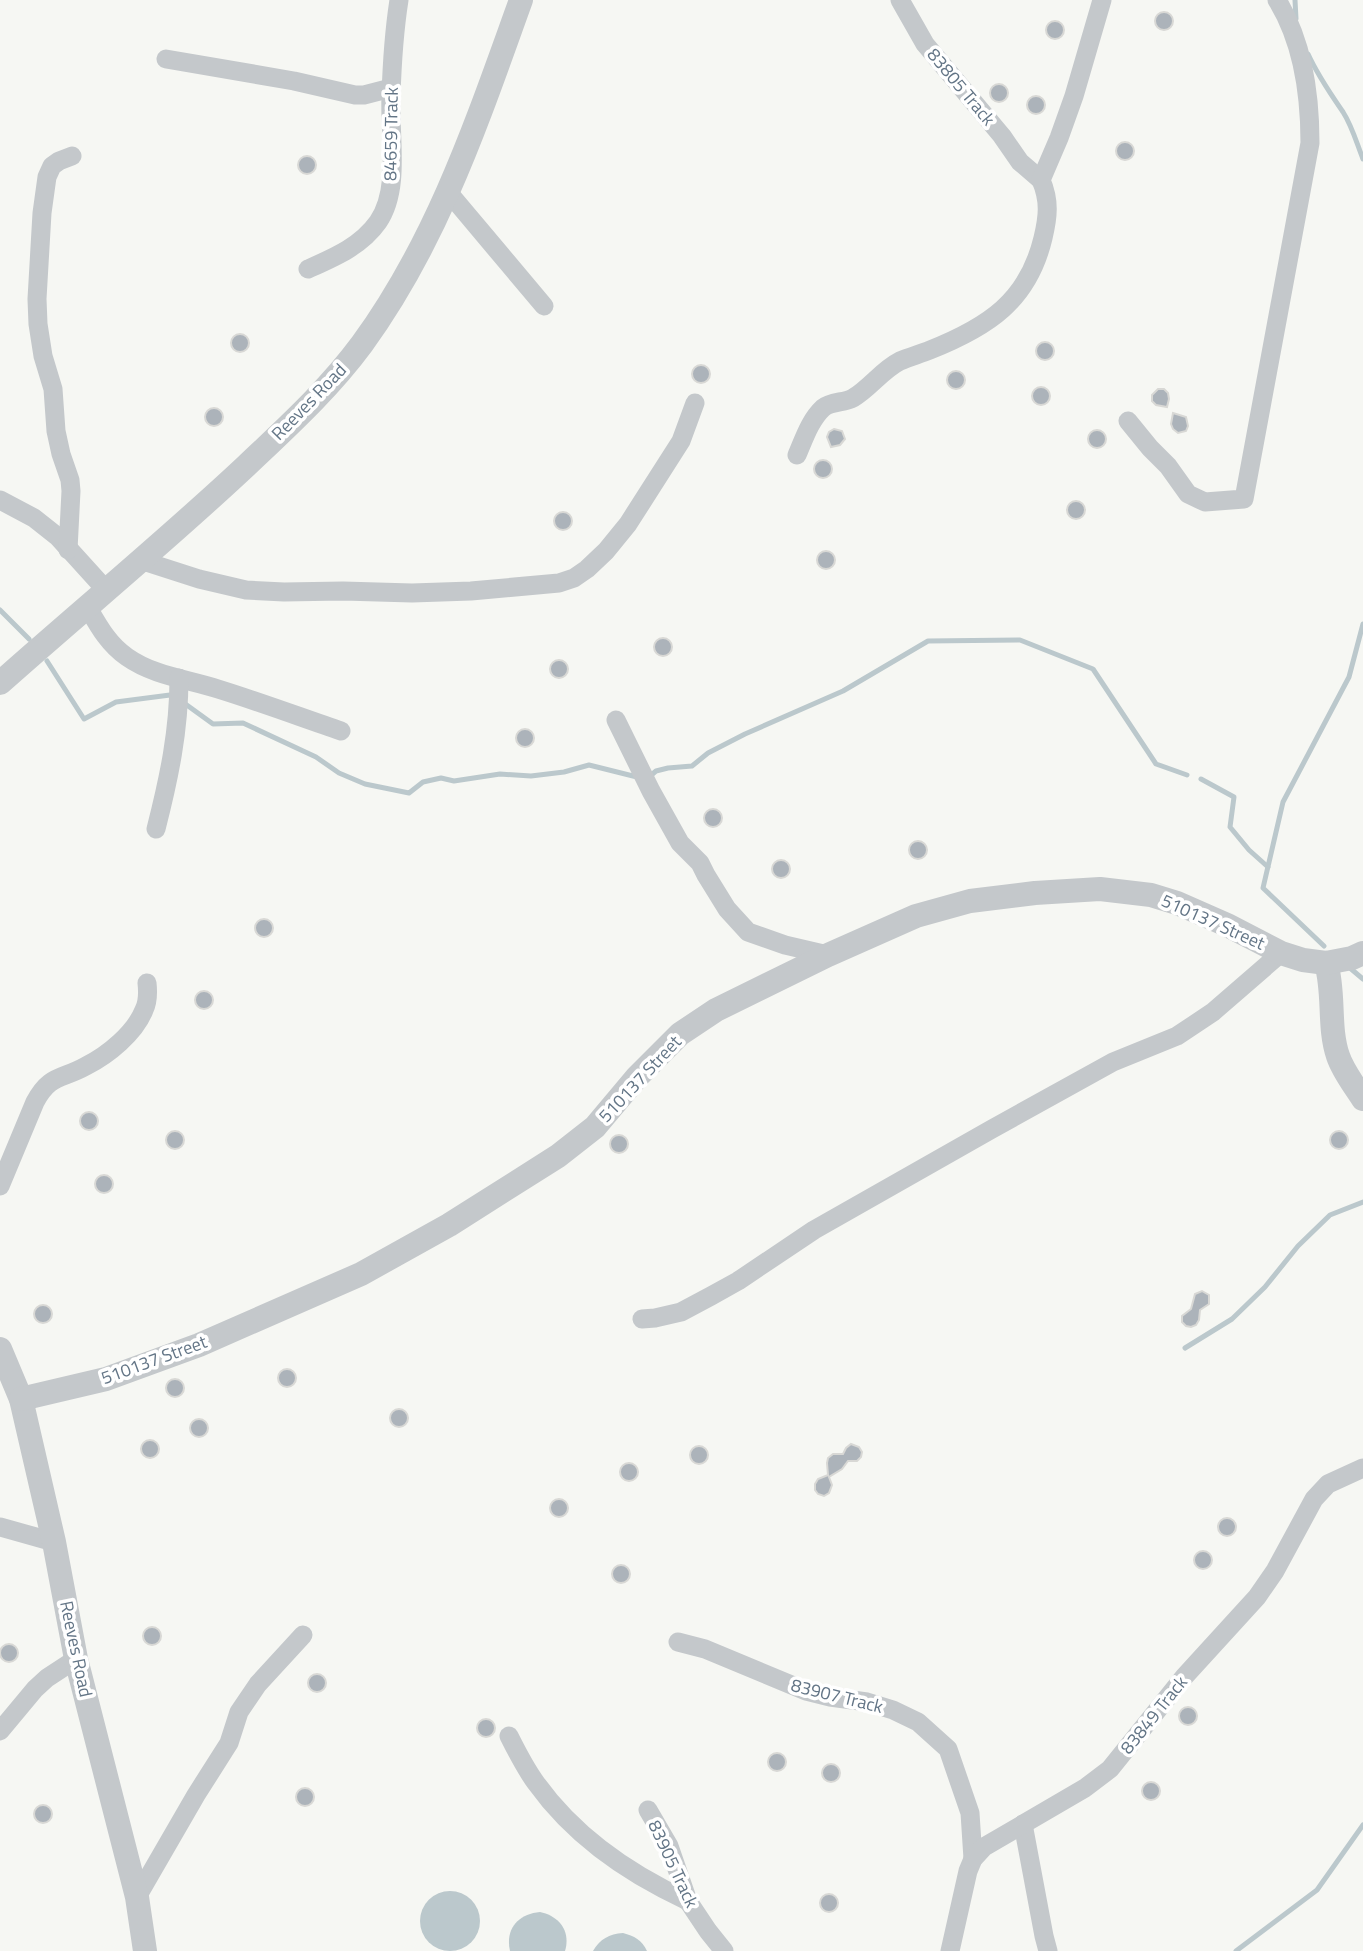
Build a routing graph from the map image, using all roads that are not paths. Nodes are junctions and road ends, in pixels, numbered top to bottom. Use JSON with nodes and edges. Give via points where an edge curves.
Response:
{"nodes":[{"id":1,"x":400,"y":0,"type":"edge"},
{"id":2,"x":521,"y":0,"type":"edge"},
{"id":3,"x":900,"y":0,"type":"edge"},
{"id":4,"x":1102,"y":0,"type":"edge"},
{"id":5,"x":1277,"y":0,"type":"edge"},
{"id":6,"x":166,"y":59,"type":"dead end"},
{"id":7,"x":391,"y":88,"type":"junction"},
{"id":8,"x":72,"y":156,"type":"dead end"},
{"id":9,"x":1034,"y":175,"type":"junction"},
{"id":10,"x":449,"y":192,"type":"junction"},
{"id":11,"x":308,"y":269,"type":"dead end"},
{"id":12,"x":544,"y":306,"type":"dead end"},
{"id":13,"x":695,"y":403,"type":"dead end"},
{"id":14,"x":1128,"y":421,"type":"dead end"},
{"id":15,"x":797,"y":455,"type":"dead end"},
{"id":16,"x":0,"y":500,"type":"edge"},
{"id":17,"x":68,"y":550,"type":"junction"},
{"id":18,"x":140,"y":560,"type":"junction"},
{"id":19,"x":106,"y":590,"type":"junction"},
{"id":20,"x":87,"y":606,"type":"junction"},
{"id":21,"x":179,"y":678,"type":"junction"},
{"id":22,"x":0,"y":682,"type":"edge"},
{"id":23,"x":615,"y":720,"type":"dead end"},
{"id":24,"x":341,"y":731,"type":"dead end"},
{"id":25,"x":156,"y":828,"type":"dead end"},
{"id":26,"x":1281,"y":953,"type":"junction"},
{"id":27,"x":1363,"y":953,"type":"edge"},
{"id":28,"x":828,"y":955,"type":"junction"},
{"id":29,"x":1326,"y":963,"type":"junction"},
{"id":30,"x":148,"y":983,"type":"dead end"},
{"id":31,"x":1363,"y":1099,"type":"edge"},
{"id":32,"x":0,"y":1186,"type":"edge"},
{"id":33,"x":642,"y":1319,"type":"dead end"},
{"id":34,"x":0,"y":1349,"type":"edge"},
{"id":35,"x":21,"y":1399,"type":"junction"},
{"id":36,"x":1363,"y":1468,"type":"edge"},
{"id":37,"x":0,"y":1527,"type":"edge"},
{"id":38,"x":54,"y":1542,"type":"junction"},
{"id":39,"x":303,"y":1635,"type":"dead end"},
{"id":40,"x":678,"y":1642,"type":"dead end"},
{"id":41,"x":76,"y":1658,"type":"junction"},
{"id":42,"x":0,"y":1731,"type":"edge"},
{"id":43,"x":509,"y":1736,"type":"dead end"},
{"id":44,"x":648,"y":1810,"type":"dead end"},
{"id":45,"x":1023,"y":1824,"type":"junction"},
{"id":46,"x":973,"y":1859,"type":"junction"},
{"id":47,"x":137,"y":1897,"type":"junction"},
{"id":48,"x":688,"y":1900,"type":"junction"},
{"id":49,"x":145,"y":1951,"type":"edge"},
{"id":50,"x":724,"y":1951,"type":"edge"},
{"id":51,"x":950,"y":1951,"type":"edge"},
{"id":52,"x":1048,"y":1951,"type":"edge"}],
"edges":[{"from":1,"to":7,"type":"street","name":"84659 Track"},
{"from":2,"to":10,"type":"street","name":"Reeves Road"},
{"from":3,"to":9,"type":"street","name":"83805 Track","via":[[925,44]]},
{"from":4,"to":9,"type":"street","via":[[1074,96]]},
{"from":5,"to":14,"type":"street","via":[[1301,58],[1310,143],[1244,499],[1205,502],[1188,494]]},
{"from":6,"to":7,"type":"street","via":[[355,96]]},
{"from":7,"to":11,"type":"street","name":"84659 Track","via":[[391,174],[385,210],[351,249]]},
{"from":8,"to":17,"type":"street","via":[[52,166],[47,177],[37,299],[56,431],[70,480]]},
{"from":9,"to":15,"type":"street","via":[[1048,200],[1046,224],[1030,277],[1016,295],[997,315],[973,330],[899,362],[853,398],[824,407]]},
{"from":10,"to":12,"type":"street"},
{"from":10,"to":18,"type":"street","name":"Reeves Road","via":[[400,287],[321,395]]},
{"from":13,"to":18,"type":"street","via":[[681,441],[628,524],[587,569],[559,583],[471,592],[246,590]]},
{"from":16,"to":17,"type":"street","via":[[34,518]]},
{"from":17,"to":19,"type":"street"},
{"from":18,"to":19,"type":"street","name":"Reeves Road"},
{"from":19,"to":20,"type":"street","name":"Reeves Road"},
{"from":20,"to":21,"type":"street","via":[[113,646],[145,668]]},
{"from":20,"to":22,"type":"street","name":"Reeves Road"},
{"from":21,"to":24,"type":"street"},
{"from":21,"to":25,"type":"street","via":[[175,746]]},
{"from":23,"to":28,"type":"street","via":[[680,843],[701,863],[727,909],[748,932]]},
{"from":26,"to":28,"type":"street","name":"510137 Street","via":[[1177,903],[1151,895],[1100,890],[970,901],[916,916]]},
{"from":26,"to":29,"type":"street","name":"510137 Street"},
{"from":26,"to":33,"type":"street","via":[[1213,1012],[1177,1036],[1113,1062],[992,1129],[681,1312]]},
{"from":27,"to":29,"type":"street","name":"510137 Street"},
{"from":28,"to":35,"type":"street","name":"510137 Street","via":[[716,1010],[680,1034],[595,1127],[558,1156],[361,1274],[199,1345],[117,1375]]},
{"from":29,"to":31,"type":"street","via":[[1332,980],[1338,1055]]},
{"from":30,"to":32,"type":"street","via":[[145,1010],[127,1034],[89,1065],[42,1089]]},
{"from":34,"to":35,"type":"street","name":"Reeves Road"},
{"from":35,"to":38,"type":"street","name":"Reeves Road"},
{"from":36,"to":45,"type":"street","name":"83849 Track","via":[[1328,1484],[1314,1499],[1275,1572],[1110,1769]]},
{"from":37,"to":38,"type":"street"},
{"from":38,"to":41,"type":"street","name":"Reeves Road"},
{"from":39,"to":47,"type":"street","via":[[239,1712],[229,1743]]},
{"from":40,"to":46,"type":"street","name":"83907 Track","via":[[806,1691],[867,1702],[918,1723],[948,1749],[970,1813]]},
{"from":41,"to":42,"type":"street","via":[[41,1684]]},
{"from":41,"to":47,"type":"street","name":"Reeves Road"},
{"from":43,"to":48,"type":"street","via":[[535,1782],[583,1835],[640,1877]]},
{"from":44,"to":48,"type":"street","name":"83905 Track","via":[[669,1846]]},
{"from":45,"to":46,"type":"street","name":"83849 Track","via":[[984,1847]]},
{"from":45,"to":52,"type":"street"},
{"from":46,"to":51,"type":"street"},
{"from":47,"to":49,"type":"street","name":"Reeves Road"},
{"from":48,"to":50,"type":"street","name":"83905 Track"}]}
